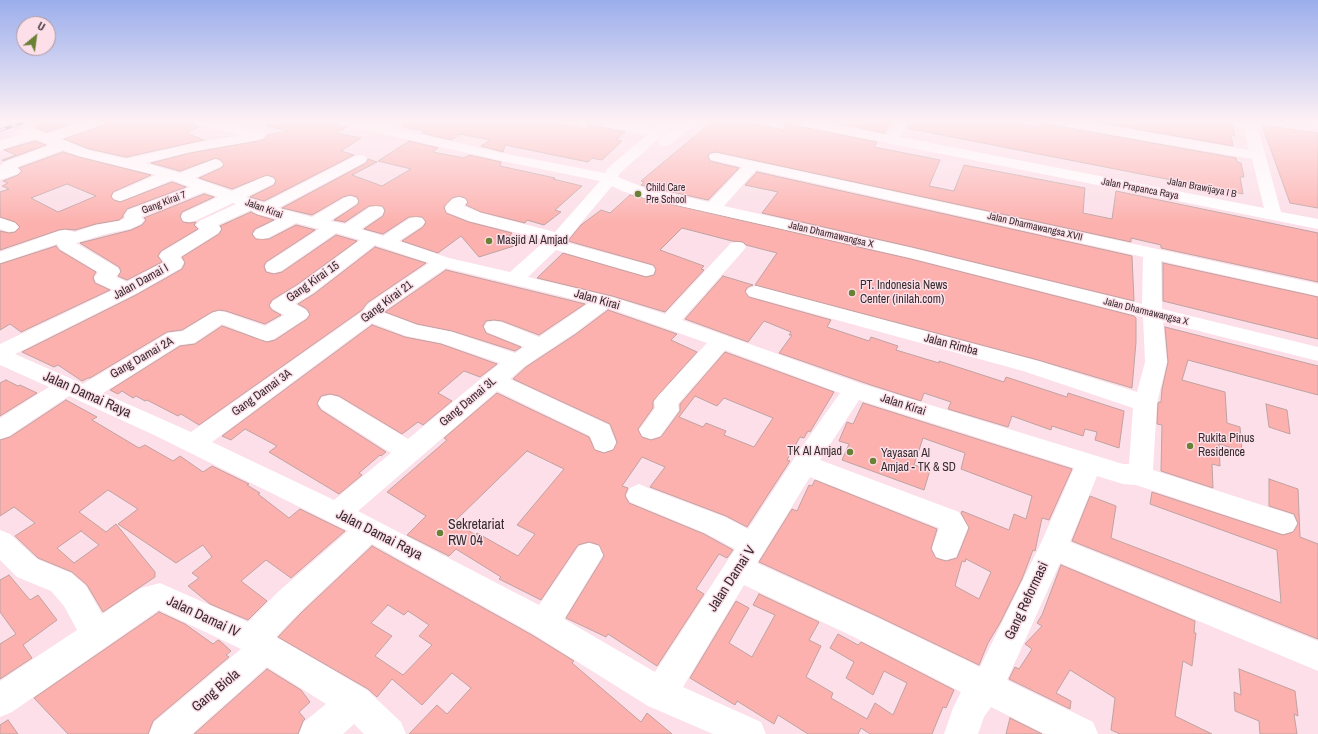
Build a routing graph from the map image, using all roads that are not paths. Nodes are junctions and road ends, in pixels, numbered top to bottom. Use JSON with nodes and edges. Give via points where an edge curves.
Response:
{"nodes":[{"id":1,"x":36,"y":155,"type":"edge"},
{"id":2,"x":98,"y":155,"type":"edge"},
{"id":3,"x":159,"y":155,"type":"edge"},
{"id":4,"x":501,"y":155,"type":"edge"},
{"id":5,"x":631,"y":155,"type":"edge"},
{"id":6,"x":649,"y":155,"type":"edge"},
{"id":7,"x":1019,"y":155,"type":"edge"},
{"id":8,"x":1255,"y":155,"type":"edge"},
{"id":9,"x":1259,"y":156,"type":"joint"},
{"id":10,"x":716,"y":157,"type":"dead end"},
{"id":11,"x":360,"y":159,"type":"dead end"},
{"id":12,"x":199,"y":162,"type":"dead end"},
{"id":13,"x":125,"y":163,"type":"junction"},
{"id":14,"x":215,"y":164,"type":"dead end"},
{"id":15,"x":752,"y":165,"type":"junction"},
{"id":16,"x":0,"y":176,"type":"edge"},
{"id":17,"x":176,"y":176,"type":"junction"},
{"id":18,"x":610,"y":179,"type":"junction"},
{"id":19,"x":267,"y":181,"type":"dead end"},
{"id":20,"x":203,"y":187,"type":"junction"},
{"id":21,"x":231,"y":197,"type":"junction"},
{"id":22,"x":123,"y":201,"type":"dead end"},
{"id":23,"x":350,"y":201,"type":"dead end"},
{"id":24,"x":459,"y":202,"type":"dead end"},
{"id":25,"x":256,"y":207,"type":"junction"},
{"id":26,"x":713,"y":208,"type":"junction"},
{"id":27,"x":1273,"y":208,"type":"junction"},
{"id":28,"x":376,"y":211,"type":"dead end"},
{"id":29,"x":189,"y":217,"type":"dead end"},
{"id":30,"x":293,"y":218,"type":"junction"},
{"id":31,"x":416,"y":222,"type":"dead end"},
{"id":32,"x":314,"y":223,"type":"junction"},
{"id":33,"x":1318,"y":224,"type":"edge"},
{"id":34,"x":341,"y":229,"type":"junction"},
{"id":35,"x":262,"y":234,"type":"dead end"},
{"id":36,"x":10,"y":235,"type":"edge"},
{"id":37,"x":68,"y":236,"type":"junction"},
{"id":38,"x":380,"y":240,"type":"junction"},
{"id":39,"x":556,"y":241,"type":"junction"},
{"id":40,"x":737,"y":248,"type":"dead end"},
{"id":41,"x":1152,"y":253,"type":"junction"},
{"id":42,"x":0,"y":258,"type":"edge"},
{"id":43,"x":443,"y":262,"type":"junction"},
{"id":44,"x":274,"y":267,"type":"dead end"},
{"id":45,"x":646,"y":270,"type":"dead end"},
{"id":46,"x":515,"y":278,"type":"junction"},
{"id":47,"x":128,"y":290,"type":"junction"},
{"id":48,"x":1318,"y":290,"type":"edge"},
{"id":49,"x":756,"y":292,"type":"dead end"},
{"id":50,"x":605,"y":301,"type":"junction"},
{"id":51,"x":1152,"y":313,"type":"junction"},
{"id":52,"x":370,"y":315,"type":"junction"},
{"id":53,"x":668,"y":322,"type":"junction"},
{"id":54,"x":267,"y":334,"type":"joint"},
{"id":55,"x":720,"y":341,"type":"junction"},
{"id":56,"x":331,"y":343,"type":"joint"},
{"id":57,"x":472,"y":345,"type":"junction"},
{"id":58,"x":540,"y":345,"type":"junction"},
{"id":59,"x":1318,"y":354,"type":"edge"},
{"id":60,"x":0,"y":355,"type":"edge"},
{"id":61,"x":517,"y":361,"type":"junction"},
{"id":62,"x":494,"y":380,"type":"junction"},
{"id":63,"x":76,"y":389,"type":"junction"},
{"id":64,"x":854,"y":390,"type":"junction"},
{"id":65,"x":330,"y":403,"type":"dead end"},
{"id":66,"x":1145,"y":403,"type":"junction"},
{"id":67,"x":0,"y":430,"type":"edge"},
{"id":68,"x":651,"y":430,"type":"dead end"},
{"id":69,"x":193,"y":443,"type":"junction"},
{"id":70,"x":604,"y":443,"type":"dead end"},
{"id":71,"x":409,"y":452,"type":"junction"},
{"id":72,"x":804,"y":464,"type":"junction"},
{"id":73,"x":1089,"y":464,"type":"junction"},
{"id":74,"x":1136,"y":475,"type":"junction"},
{"id":75,"x":639,"y":495,"type":"dead end"},
{"id":76,"x":338,"y":513,"type":"junction"},
{"id":77,"x":1283,"y":523,"type":"dead end"},
{"id":78,"x":370,"y":529,"type":"junction"},
{"id":79,"x":0,"y":542,"type":"edge"},
{"id":80,"x":946,"y":548,"type":"dead end"},
{"id":81,"x":1053,"y":548,"type":"junction"},
{"id":82,"x":589,"y":555,"type":"dead end"},
{"id":83,"x":746,"y":556,"type":"junction"},
{"id":84,"x":544,"y":624,"type":"junction"},
{"id":85,"x":97,"y":636,"type":"junction"},
{"id":86,"x":259,"y":644,"type":"junction"},
{"id":87,"x":1318,"y":656,"type":"edge"},
{"id":88,"x":985,"y":686,"type":"junction"},
{"id":89,"x":660,"y":694,"type":"junction"},
{"id":90,"x":0,"y":700,"type":"edge"},
{"id":91,"x":355,"y":702,"type":"junction"},
{"id":92,"x":736,"y":731,"type":"edge"},
{"id":93,"x":166,"y":734,"type":"edge"},
{"id":94,"x":316,"y":734,"type":"edge"},
{"id":95,"x":389,"y":734,"type":"edge"},
{"id":96,"x":961,"y":734,"type":"edge"},
{"id":97,"x":1080,"y":734,"type":"edge"}],
"edges":[{"from":1,"to":16,"type":"street","via":[[8,166],[12,171]]},
{"from":2,"to":13,"type":"street","name":"Jalan Kirai"},
{"from":3,"to":13,"type":"street"},
{"from":4,"to":18,"type":"street","name":"Jalan Dharmawangsa X"},
{"from":5,"to":18,"type":"street","via":[[613,171]]},
{"from":6,"to":18,"type":"street","via":[[626,174]]},
{"from":7,"to":27,"type":"street","name":"Jalan Prapanca Raya"},
{"from":8,"to":9,"type":"street"},
{"from":9,"to":27,"type":"street"},
{"from":10,"to":15,"type":"street","name":"Jalan Dharmawangsa XVII"},
{"from":11,"to":25,"type":"street"},
{"from":12,"to":17,"type":"street"},
{"from":13,"to":17,"type":"street","name":"Jalan Kirai"},
{"from":14,"to":17,"type":"street"},
{"from":15,"to":26,"type":"street"},
{"from":15,"to":41,"type":"street","name":"Jalan Dharmawangsa XVII"},
{"from":17,"to":20,"type":"street","name":"Jalan Kirai"},
{"from":17,"to":22,"type":"street"},
{"from":18,"to":26,"type":"street","name":"Jalan Dharmawangsa X","via":[[628,188]]},
{"from":18,"to":39,"type":"street"},
{"from":19,"to":21,"type":"street"},
{"from":20,"to":21,"type":"street","name":"Jalan Kirai"},
{"from":20,"to":37,"type":"street","name":"Gang Kirai 7","via":[[136,214],[132,216],[135,220],[124,225],[76,238]]},
{"from":21,"to":25,"type":"street","name":"Jalan Kirai"},
{"from":21,"to":29,"type":"street"},
{"from":23,"to":32,"type":"street"},
{"from":24,"to":39,"type":"street","via":[[453,208]]},
{"from":25,"to":30,"type":"street","name":"Jalan Kirai"},
{"from":25,"to":47,"type":"street","name":"Jalan Damai I","via":[[206,224],[211,229],[168,256],[174,264]]},
{"from":26,"to":51,"type":"street","name":"Jalan Dharmawangsa X","via":[[912,253]]},
{"from":27,"to":33,"type":"street","name":"Jalan Prapanca Raya"},
{"from":28,"to":34,"type":"street"},
{"from":30,"to":32,"type":"street","name":"Jalan Kirai"},
{"from":30,"to":35,"type":"street"},
{"from":31,"to":38,"type":"street"},
{"from":32,"to":34,"type":"street","name":"Jalan Kirai"},
{"from":34,"to":38,"type":"street","name":"Jalan Kirai"},
{"from":34,"to":44,"type":"street"},
{"from":36,"to":37,"type":"street"},
{"from":36,"to":42,"type":"street"},
{"from":37,"to":47,"type":"street","via":[[64,241],[66,245],[110,272],[103,278]]},
{"from":38,"to":43,"type":"street","name":"Jalan Kirai"},
{"from":38,"to":54,"type":"street","name":"Gang Kirai 15","via":[[280,305],[299,314]]},
{"from":39,"to":45,"type":"street"},
{"from":39,"to":46,"type":"street"},
{"from":40,"to":53,"type":"street"},
{"from":41,"to":48,"type":"street","name":"Jalan Dharmawangsa XVII"},
{"from":41,"to":51,"type":"street"},
{"from":43,"to":46,"type":"street","name":"Jalan Kirai"},
{"from":43,"to":52,"type":"street","name":"Gang Kirai 21","via":[[392,296]]},
{"from":46,"to":50,"type":"street","name":"Jalan Kirai"},
{"from":47,"to":60,"type":"street","name":"Jalan Damai I"},
{"from":49,"to":66,"type":"street","name":"Jalan Rimba","via":[[1030,366]]},
{"from":50,"to":53,"type":"street","name":"Jalan Kirai"},
{"from":50,"to":58,"type":"street","name":"Gang Damai 3L"},
{"from":51,"to":59,"type":"street","name":"Jalan Dharmawangsa X"},
{"from":51,"to":66,"type":"street","via":[[1156,362]]},
{"from":52,"to":56,"type":"street","name":"Gang Kirai 21"},
{"from":52,"to":57,"type":"street","via":[[413,331]]},
{"from":53,"to":55,"type":"street","name":"Jalan Kirai"},
{"from":54,"to":63,"type":"street","name":"Gang Damai 2A","via":[[219,317],[187,338],[175,338]]},
{"from":55,"to":64,"type":"street","name":"Jalan Kirai"},
{"from":55,"to":68,"type":"street","via":[[666,402],[667,410]]},
{"from":56,"to":69,"type":"street","name":"Gang Damai 3A"},
{"from":57,"to":58,"type":"street","via":[[498,323]]},
{"from":57,"to":61,"type":"street"},
{"from":58,"to":61,"type":"street","name":"Gang Damai 3L"},
{"from":60,"to":63,"type":"street","name":"Jalan Damai Raya"},
{"from":61,"to":62,"type":"street","name":"Gang Damai 3L"},
{"from":62,"to":70,"type":"street","via":[[600,431]]},
{"from":62,"to":71,"type":"street","name":"Gang Damai 3L"},
{"from":63,"to":67,"type":"street"},
{"from":63,"to":69,"type":"street","name":"Jalan Damai Raya"},
{"from":64,"to":72,"type":"street","name":"Jalan Damai V"},
{"from":64,"to":73,"type":"street","name":"Jalan Kirai"},
{"from":65,"to":71,"type":"street"},
{"from":66,"to":74,"type":"street","via":[[1141,469]]},
{"from":69,"to":76,"type":"street","name":"Jalan Damai Raya"},
{"from":71,"to":76,"type":"street","name":"Gang Damai 3L"},
{"from":72,"to":80,"type":"street","via":[[949,520],[954,527]]},
{"from":72,"to":83,"type":"street","name":"Jalan Damai V"},
{"from":73,"to":74,"type":"street","name":"Jalan Kirai"},
{"from":73,"to":81,"type":"street","name":"Gang Reformasi"},
{"from":74,"to":77,"type":"street","name":"Jalan Kirai"},
{"from":75,"to":83,"type":"street","via":[[715,525]]},
{"from":76,"to":78,"type":"street","name":"Jalan Damai Raya"},
{"from":78,"to":84,"type":"street","name":"Jalan Damai Raya"},
{"from":78,"to":86,"type":"street","name":"Jalan Damai IV","via":[[290,601]]},
{"from":79,"to":85,"type":"street","via":[[27,568],[61,582],[75,596]]},
{"from":81,"to":87,"type":"street"},
{"from":81,"to":88,"type":"street","name":"Gang Reformasi","via":[[987,687]]},
{"from":82,"to":84,"type":"street"},
{"from":83,"to":88,"type":"street","via":[[865,627]]},
{"from":83,"to":89,"type":"street","name":"Jalan Damai V"},
{"from":84,"to":89,"type":"street","name":"Jalan Damai Raya"},
{"from":85,"to":86,"type":"street","name":"Jalan Damai IV","via":[[146,601],[160,596]]},
{"from":85,"to":90,"type":"street","name":"Jalan Damai IV"},
{"from":86,"to":91,"type":"street"},
{"from":86,"to":93,"type":"street","name":"Gang Biola"},
{"from":88,"to":96,"type":"street","name":"Gang Reformasi","via":[[970,708]]},
{"from":88,"to":97,"type":"street"},
{"from":89,"to":92,"type":"street","name":"Jalan Damai Raya"},
{"from":91,"to":94,"type":"street"},
{"from":91,"to":95,"type":"street"}]}
